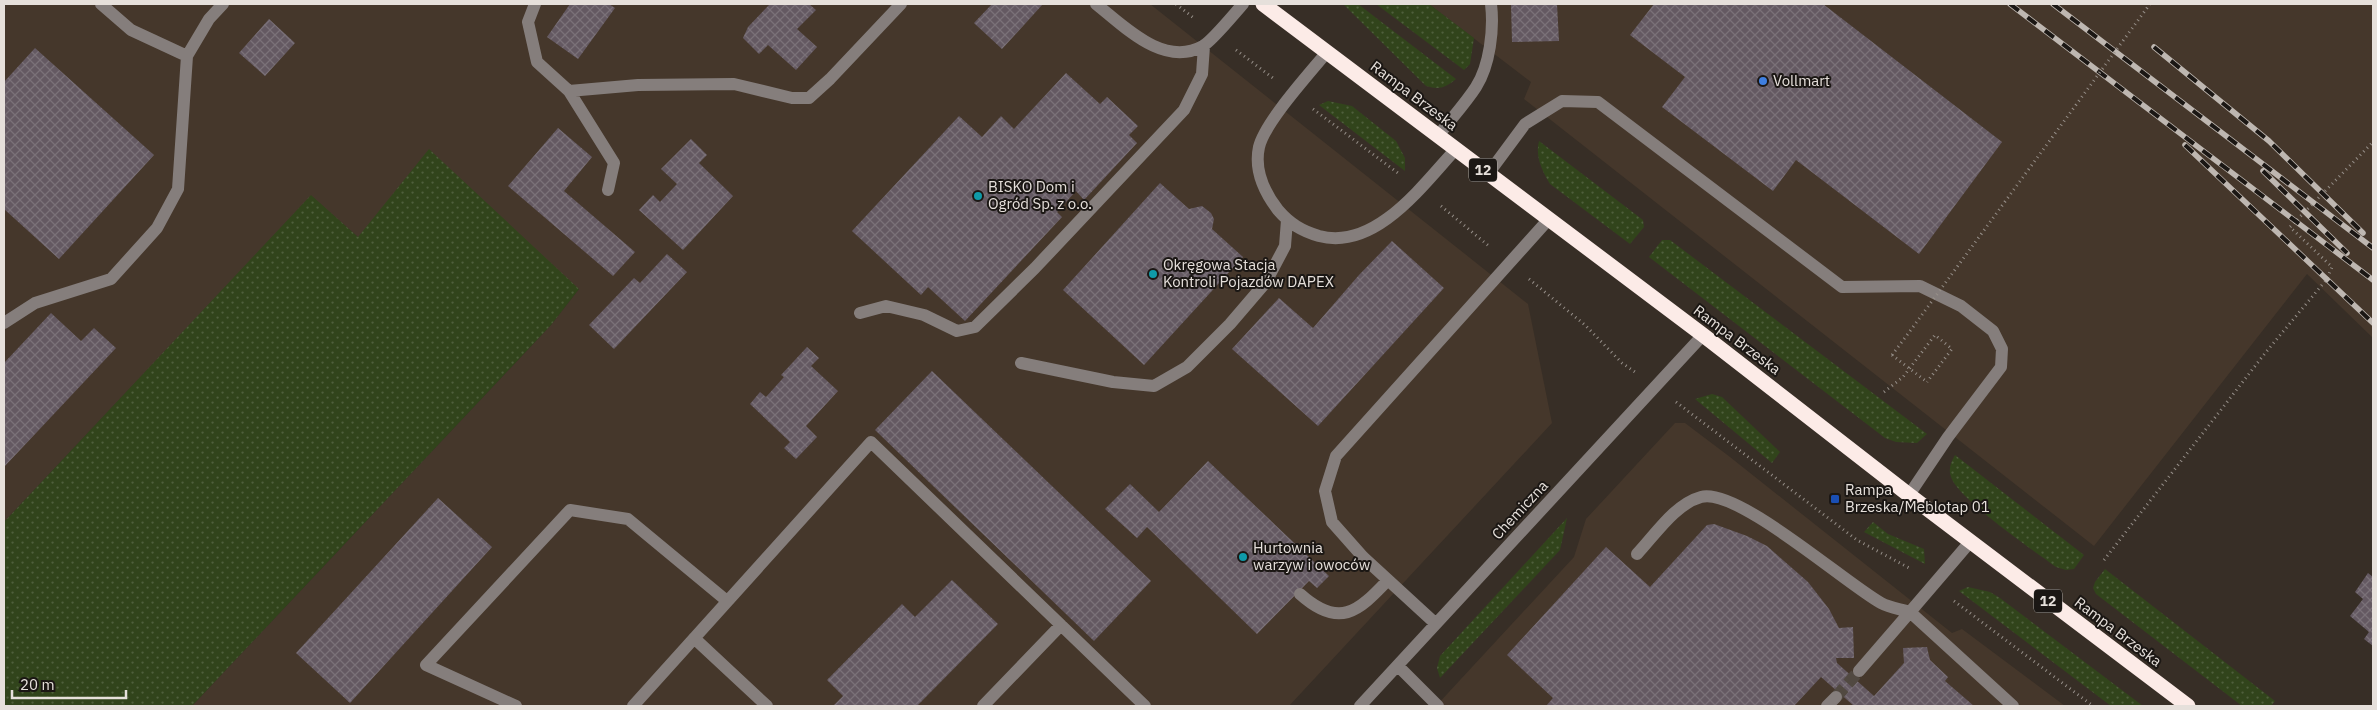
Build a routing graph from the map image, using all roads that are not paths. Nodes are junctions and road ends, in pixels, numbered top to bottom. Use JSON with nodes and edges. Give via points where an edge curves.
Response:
{"nodes":[{"id":1,"x":102,"y":4,"type":"edge"},
{"id":2,"x":223,"y":4,"type":"edge"},
{"id":3,"x":535,"y":4,"type":"edge"},
{"id":4,"x":901,"y":4,"type":"edge"},
{"id":5,"x":1096,"y":4,"type":"edge"},
{"id":6,"x":1243,"y":4,"type":"edge"},
{"id":7,"x":1263,"y":4,"type":"edge"},
{"id":8,"x":1491,"y":4,"type":"edge"},
{"id":9,"x":1204,"y":46,"type":"junction"},
{"id":10,"x":1327,"y":52,"type":"junction"},
{"id":11,"x":186,"y":56,"type":"junction"},
{"id":12,"x":569,"y":91,"type":"junction"},
{"id":13,"x":1438,"y":136,"type":"junction"},
{"id":14,"x":1455,"y":150,"type":"junction"},
{"id":15,"x":1488,"y":174,"type":"junction"},
{"id":16,"x":608,"y":190,"type":"dead end"},
{"id":17,"x":1287,"y":220,"type":"junction"},
{"id":18,"x":1548,"y":220,"type":"junction"},
{"id":19,"x":860,"y":314,"type":"dead end"},
{"id":20,"x":4,"y":323,"type":"edge"},
{"id":21,"x":1703,"y":335,"type":"junction"},
{"id":22,"x":1021,"y":363,"type":"dead end"},
{"id":23,"x":1909,"y":495,"type":"junction"},
{"id":24,"x":1970,"y":542,"type":"junction"},
{"id":25,"x":1637,"y":554,"type":"dead end"},
{"id":26,"x":1388,"y":580,"type":"junction"},
{"id":27,"x":1300,"y":594,"type":"dead end"},
{"id":28,"x":728,"y":602,"type":"junction"},
{"id":29,"x":1910,"y":612,"type":"junction"},
{"id":30,"x":1436,"y":624,"type":"junction"},
{"id":31,"x":1061,"y":625,"type":"junction"},
{"id":32,"x":694,"y":638,"type":"junction"},
{"id":33,"x":1398,"y":666,"type":"junction"},
{"id":34,"x":1859,"y":671,"type":"tunnel mouth"},
{"id":35,"x":516,"y":706,"type":"edge"},
{"id":36,"x":633,"y":706,"type":"edge"},
{"id":37,"x":767,"y":706,"type":"edge"},
{"id":38,"x":983,"y":706,"type":"edge"},
{"id":39,"x":1145,"y":706,"type":"edge"},
{"id":40,"x":1360,"y":706,"type":"edge"},
{"id":41,"x":1438,"y":706,"type":"edge"},
{"id":42,"x":2014,"y":706,"type":"edge"},
{"id":43,"x":2188,"y":706,"type":"edge"}],
"edges":[{"from":1,"to":11,"type":"street","via":[[131,30]]},
{"from":2,"to":11,"type":"street","via":[[209,19]]},
{"from":3,"to":12,"type":"street","via":[[528,22],[537,62]]},
{"from":4,"to":12,"type":"street","via":[[808,98],[792,98],[734,84],[638,85]]},
{"from":5,"to":9,"type":"street","via":[[1146,43],[1180,54]]},
{"from":6,"to":9,"type":"street"},
{"from":7,"to":10,"type":"highway","name":"Rampa Brzeska","number":"12"},
{"from":8,"to":13,"type":"street","via":[[1493,18],[1486,65],[1477,86]]},
{"from":9,"to":19,"type":"street","via":[[1202,74],[1184,110],[975,327],[957,331],[924,315],[886,306]]},
{"from":10,"to":13,"type":"highway","name":"Rampa Brzeska","number":"12"},
{"from":10,"to":17,"type":"street","via":[[1266,129],[1259,148],[1260,177],[1269,198]]},
{"from":11,"to":20,"type":"street","via":[[178,189],[157,228],[111,279],[35,303]]},
{"from":12,"to":16,"type":"street","via":[[614,163]]},
{"from":13,"to":14,"type":"highway","name":"Rampa Brzeska","number":"12"},
{"from":14,"to":15,"type":"highway","name":"Rampa Brzeska","number":"12"},
{"from":14,"to":17,"type":"street","via":[[1387,219],[1368,231],[1346,238],[1324,238],[1305,232]]},
{"from":15,"to":18,"type":"highway","name":"Rampa Brzeska","number":"12"},
{"from":15,"to":23,"type":"street","via":[[1525,124],[1562,100],[1598,102],[1842,287],[1920,286],[1961,306],[1993,331],[2002,350],[2001,367]]},
{"from":17,"to":22,"type":"street","via":[[1284,246],[1266,282],[1187,367],[1154,386],[1113,382]]},
{"from":18,"to":21,"type":"highway","name":"Rampa Brzeska","number":"12"},
{"from":18,"to":26,"type":"street","via":[[1336,456],[1325,491],[1332,522]]},
{"from":21,"to":23,"type":"highway","name":"Rampa Brzeska","number":"12"},
{"from":21,"to":30,"type":"street","name":"Chemiczna"},
{"from":23,"to":24,"type":"highway","name":"Rampa Brzeska","number":"12"},
{"from":24,"to":29,"type":"street"},
{"from":24,"to":43,"type":"highway","name":"Rampa Brzeska","number":"12"},
{"from":25,"to":29,"type":"street","via":[[1684,503],[1703,496],[1724,498],[1762,518],[1884,605]]},
{"from":26,"to":27,"type":"street","via":[[1368,601],[1349,613],[1330,614]]},
{"from":26,"to":30,"type":"street"},
{"from":28,"to":31,"type":"street","via":[[871,442]]},
{"from":28,"to":32,"type":"street"},
{"from":28,"to":35,"type":"street","via":[[628,519],[570,510],[426,665]]},
{"from":29,"to":34,"type":"street"},
{"from":29,"to":42,"type":"street"},
{"from":30,"to":33,"type":"street","name":"Chemiczna"},
{"from":31,"to":38,"type":"street"},
{"from":31,"to":39,"type":"street"},
{"from":32,"to":36,"type":"street"},
{"from":32,"to":37,"type":"street"},
{"from":33,"to":40,"type":"street","name":"Chemiczna"},
{"from":33,"to":41,"type":"street"}]}
